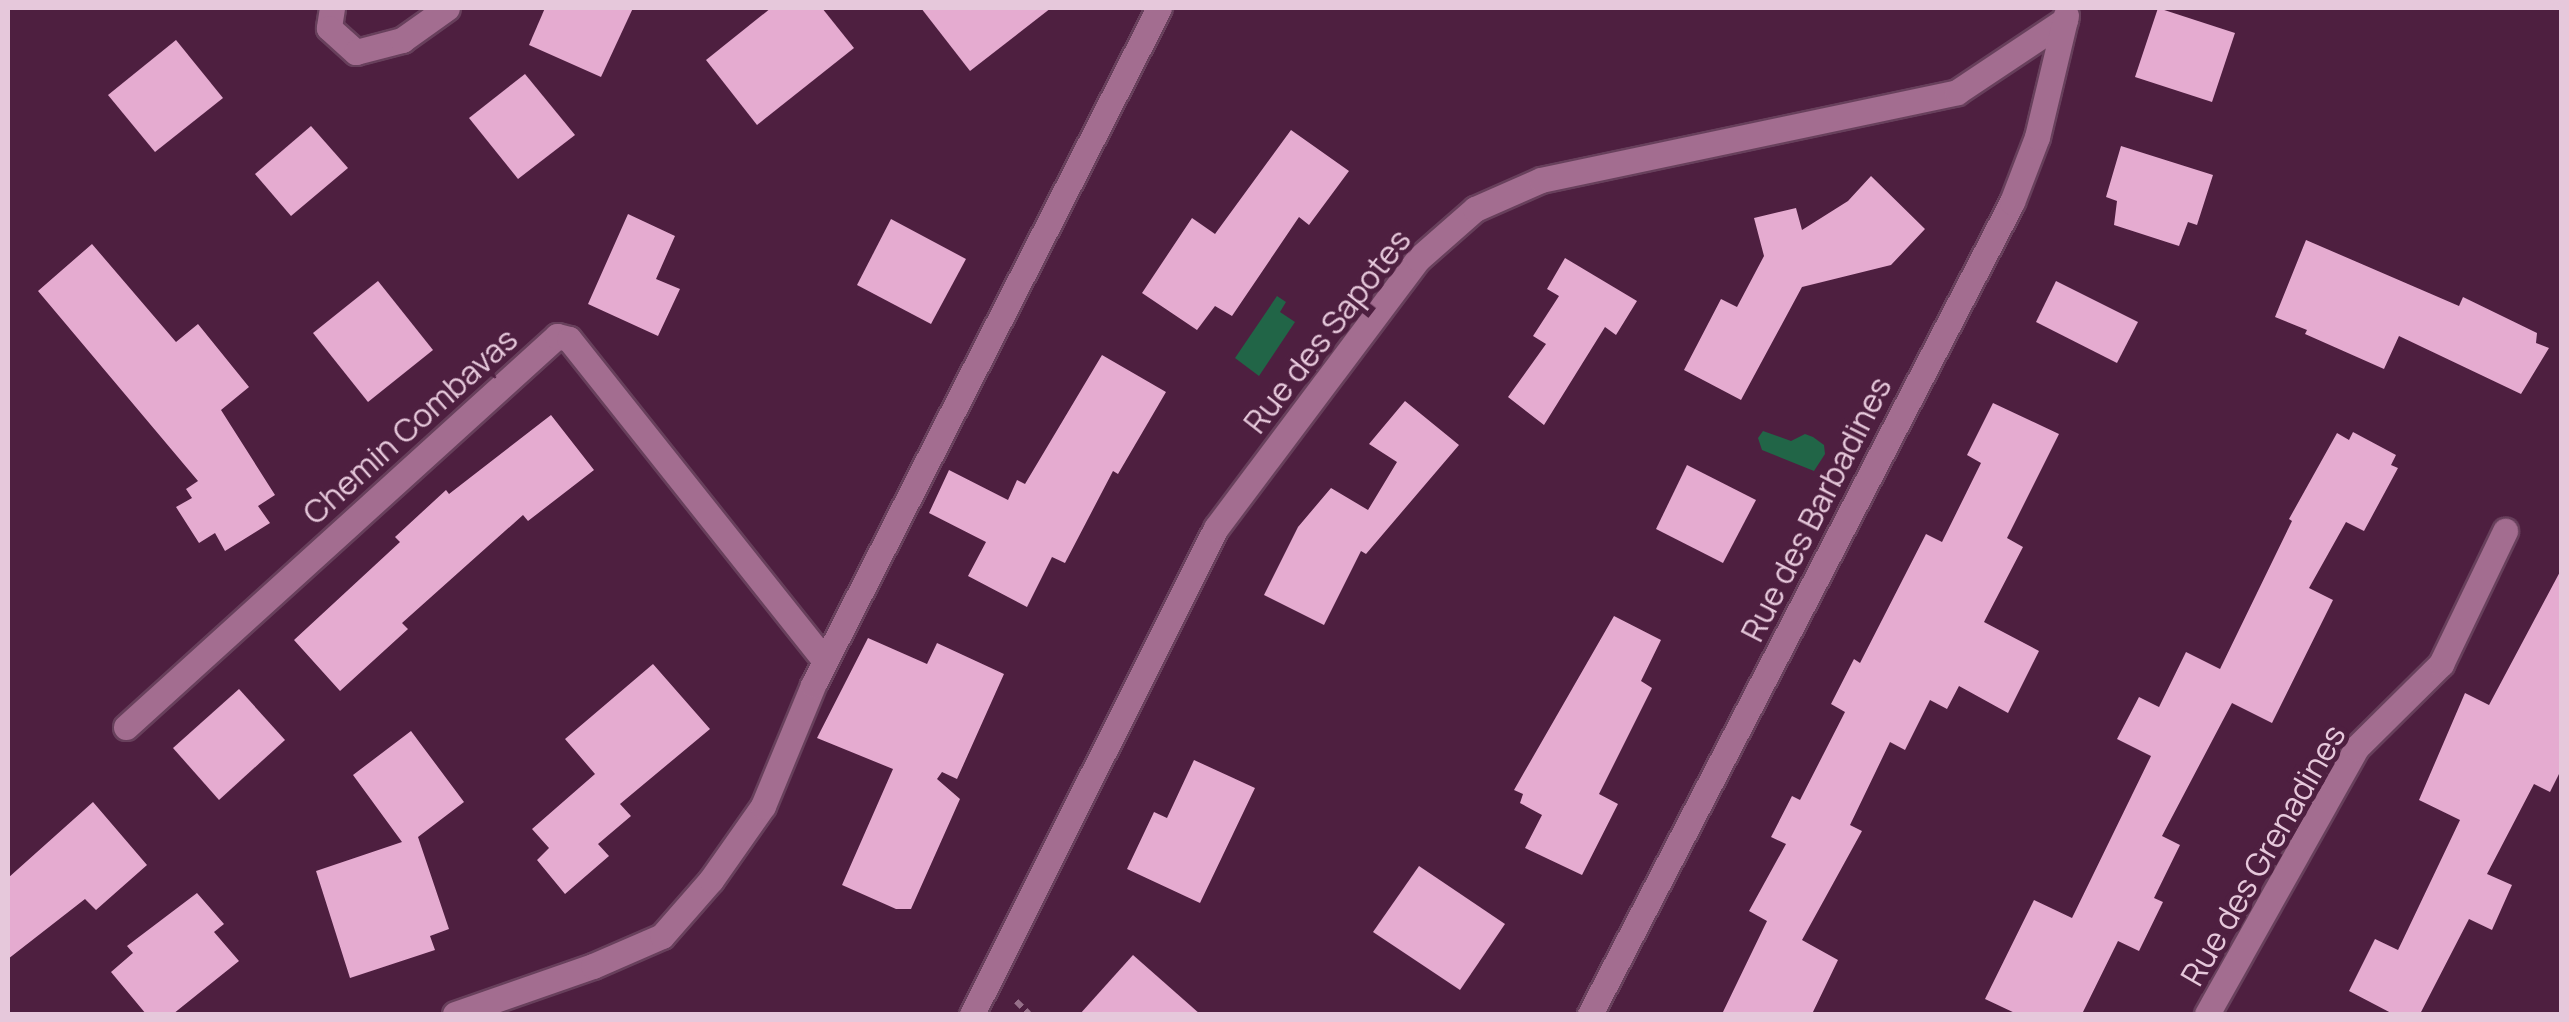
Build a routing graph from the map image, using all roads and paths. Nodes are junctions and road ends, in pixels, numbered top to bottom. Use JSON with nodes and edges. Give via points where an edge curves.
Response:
{"nodes":[{"id":1,"x":332,"y":8,"type":"edge"},
{"id":2,"x":447,"y":8,"type":"edge"},
{"id":3,"x":1159,"y":8,"type":"edge"},
{"id":4,"x":2066,"y":14,"type":"edge"},
{"id":5,"x":2505,"y":531,"type":"dead end"},
{"id":6,"x":825,"y":661,"type":"junction"},
{"id":7,"x":126,"y":727,"type":"dead end"},
{"id":8,"x":456,"y":1014,"type":"edge"},
{"id":9,"x":972,"y":1014,"type":"edge"},
{"id":10,"x":1590,"y":1014,"type":"edge"},
{"id":11,"x":2207,"y":1014,"type":"edge"}],
"edges":[{"from":1,"to":2,"type":"street","via":[[329,28],[356,52],[402,40]]},
{"from":3,"to":6,"type":"street"},
{"from":4,"to":9,"type":"street","name":"Rue des Sapotes","via":[[1958,92],[1541,180],[1475,209],[1418,259],[1216,528]]},
{"from":4,"to":10,"type":"street","name":"Rue des Barbadines","via":[[2037,137],[2012,202]]},
{"from":5,"to":11,"type":"street","name":"Rue des Grenadines","via":[[2442,664],[2356,748]]},
{"from":6,"to":7,"type":"street","name":"Chemin Combavas","via":[[568,339],[557,336]]},
{"from":6,"to":8,"type":"street","via":[[763,806],[712,880],[662,936]]}]}
